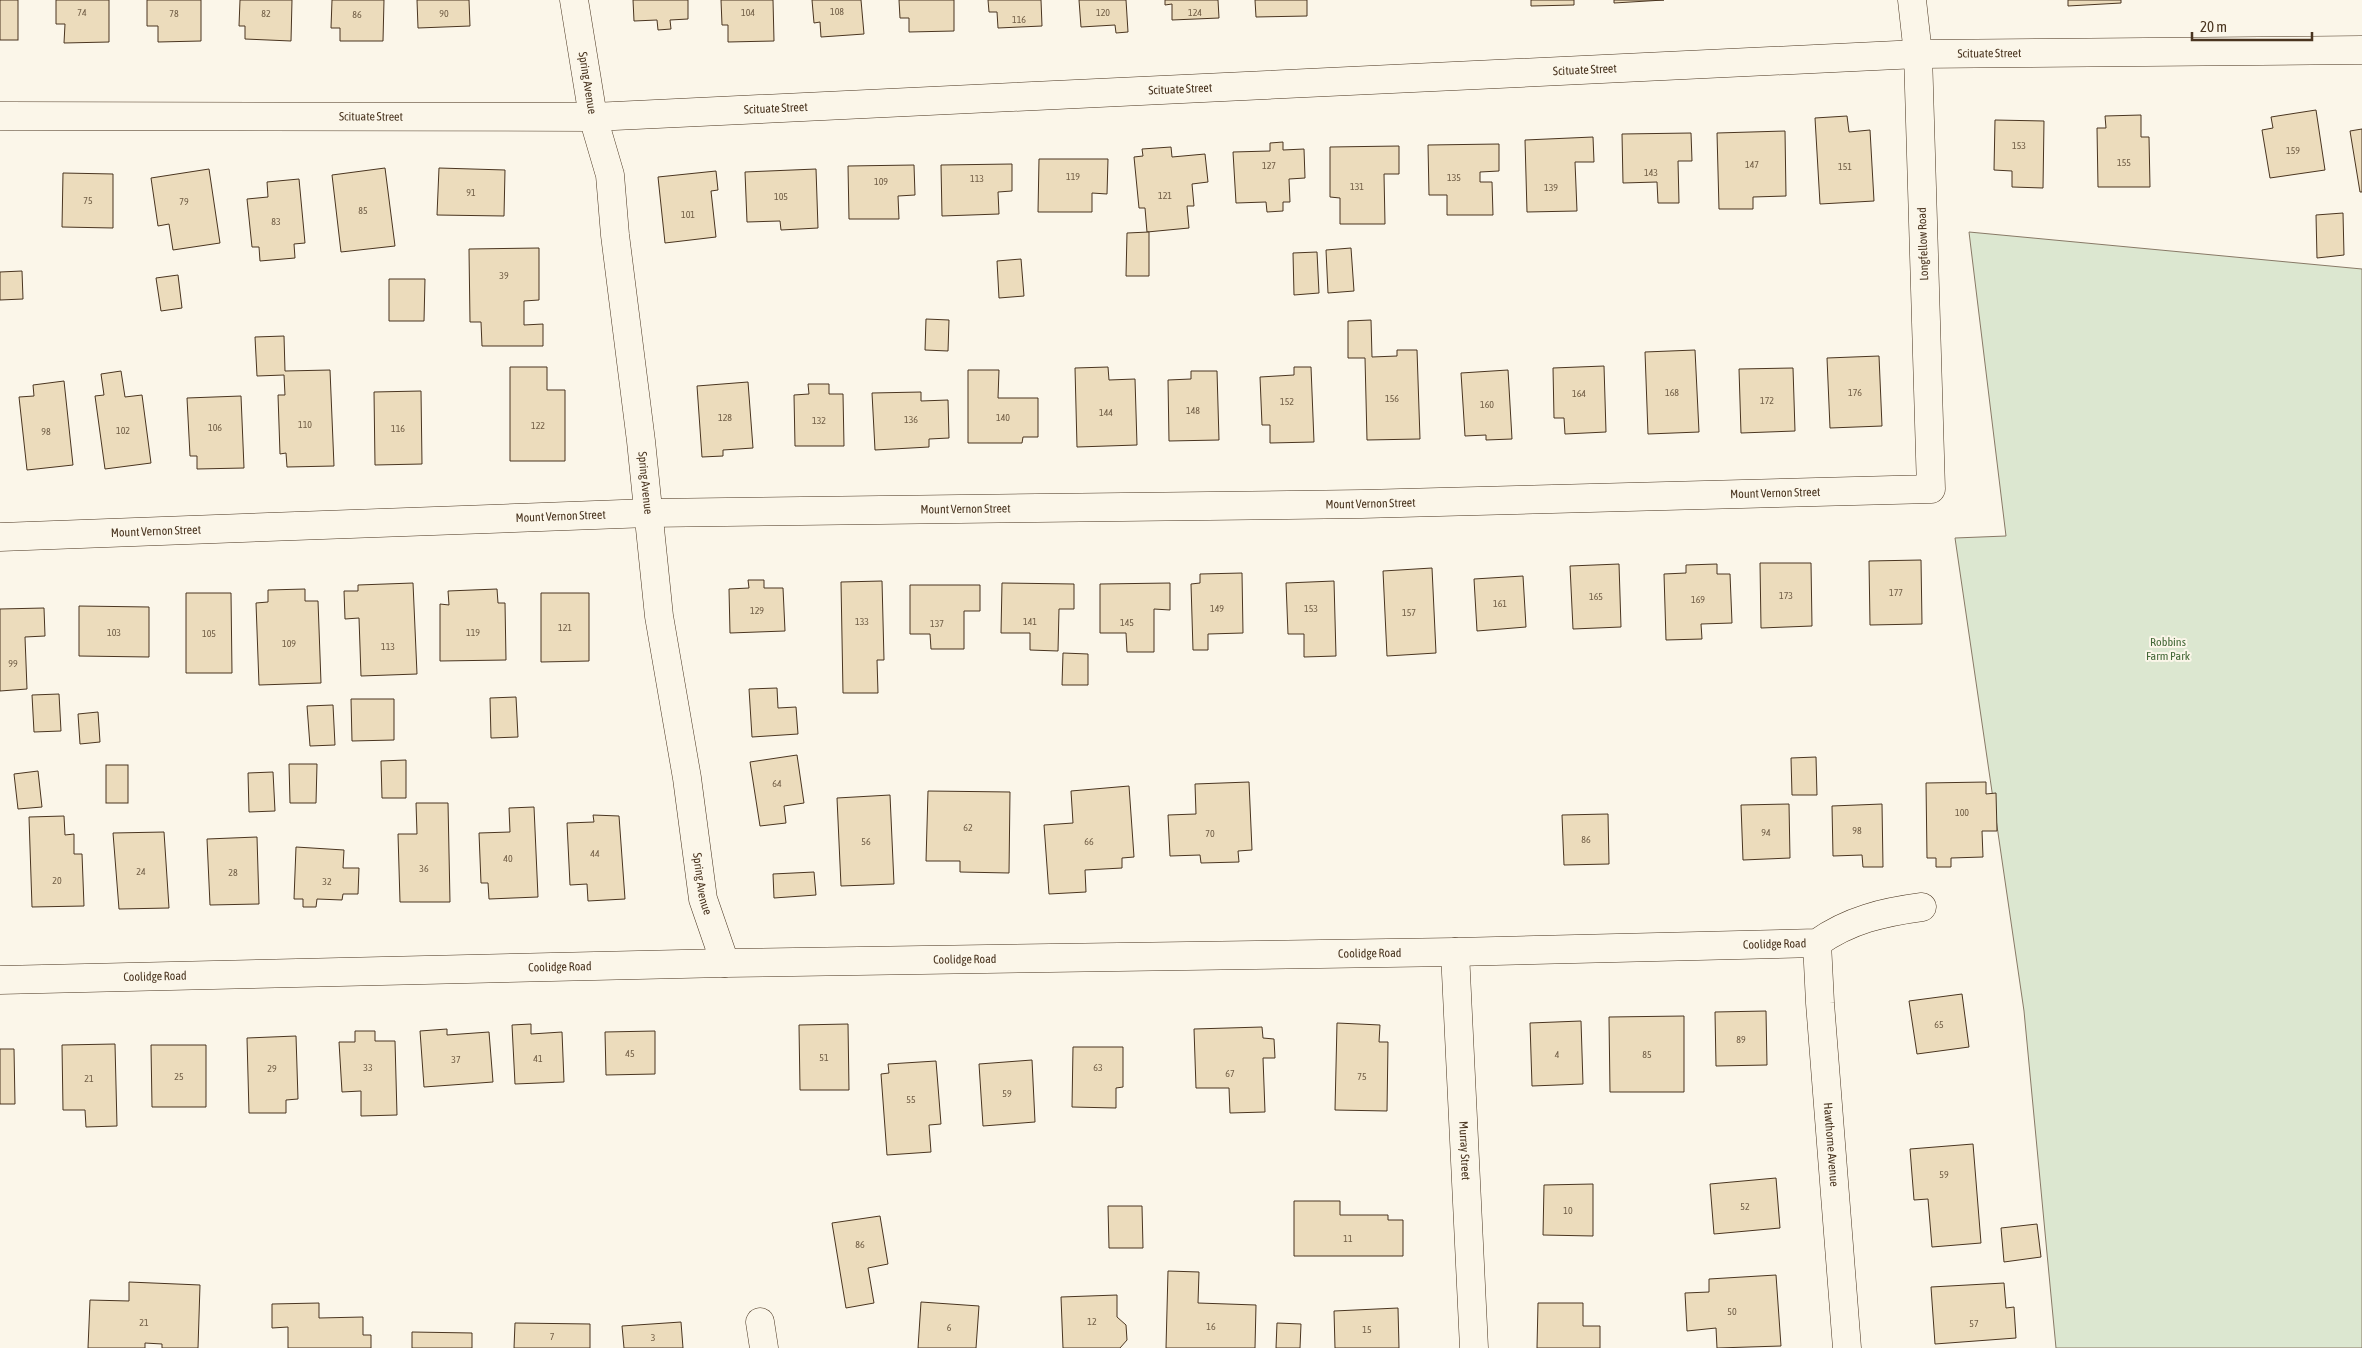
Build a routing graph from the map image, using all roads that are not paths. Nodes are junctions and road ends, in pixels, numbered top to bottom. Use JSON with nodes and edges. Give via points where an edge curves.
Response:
{"nodes":[{"id":1,"x":574,"y":0,"type":"edge"},
{"id":2,"x":1912,"y":0,"type":"edge"},
{"id":3,"x":2362,"y":50,"type":"edge"},
{"id":4,"x":1918,"y":54,"type":"junction"},
{"id":5,"x":0,"y":116,"type":"edge"},
{"id":6,"x":593,"y":117,"type":"junction"},
{"id":7,"x":1931,"y":489,"type":"joint"},
{"id":8,"x":649,"y":513,"type":"junction"},
{"id":9,"x":0,"y":537,"type":"edge"},
{"id":10,"x":1922,"y":907,"type":"dead end"},
{"id":11,"x":1817,"y":943,"type":"junction"},
{"id":12,"x":1455,"y":952,"type":"junction"},
{"id":13,"x":725,"y":963,"type":"junction"},
{"id":14,"x":0,"y":980,"type":"edge"},
{"id":15,"x":1474,"y":1348,"type":"edge"},
{"id":16,"x":1848,"y":1348,"type":"edge"}],
"edges":[{"from":1,"to":6,"type":"street","name":"Spring Avenue"},
{"from":2,"to":4,"type":"street","name":"Longfellow Road"},
{"from":3,"to":4,"type":"street","name":"Scituate Street"},
{"from":4,"to":6,"type":"street","name":"Scituate Street"},
{"from":4,"to":7,"type":"street","name":"Longfellow Road"},
{"from":5,"to":6,"type":"street","name":"Scituate Street"},
{"from":6,"to":8,"type":"street","name":"Spring Avenue","via":[[610,175],[614,235]]},
{"from":7,"to":8,"type":"street","name":"Mount Vernon Street","via":[[1362,504]]},
{"from":8,"to":9,"type":"street","name":"Mount Vernon Street"},
{"from":8,"to":13,"type":"street","name":"Spring Avenue","via":[[659,616],[703,899]]},
{"from":10,"to":11,"type":"street","name":"Coolidge Road","via":[[1870,916],[1835,930]]},
{"from":11,"to":12,"type":"street","name":"Coolidge Road"},
{"from":11,"to":16,"type":"street","name":"Hawthorne Avenue"},
{"from":12,"to":13,"type":"street","name":"Coolidge Road"},
{"from":12,"to":15,"type":"street","name":"Murray Street"},
{"from":13,"to":14,"type":"street","name":"Coolidge Road"}]}
